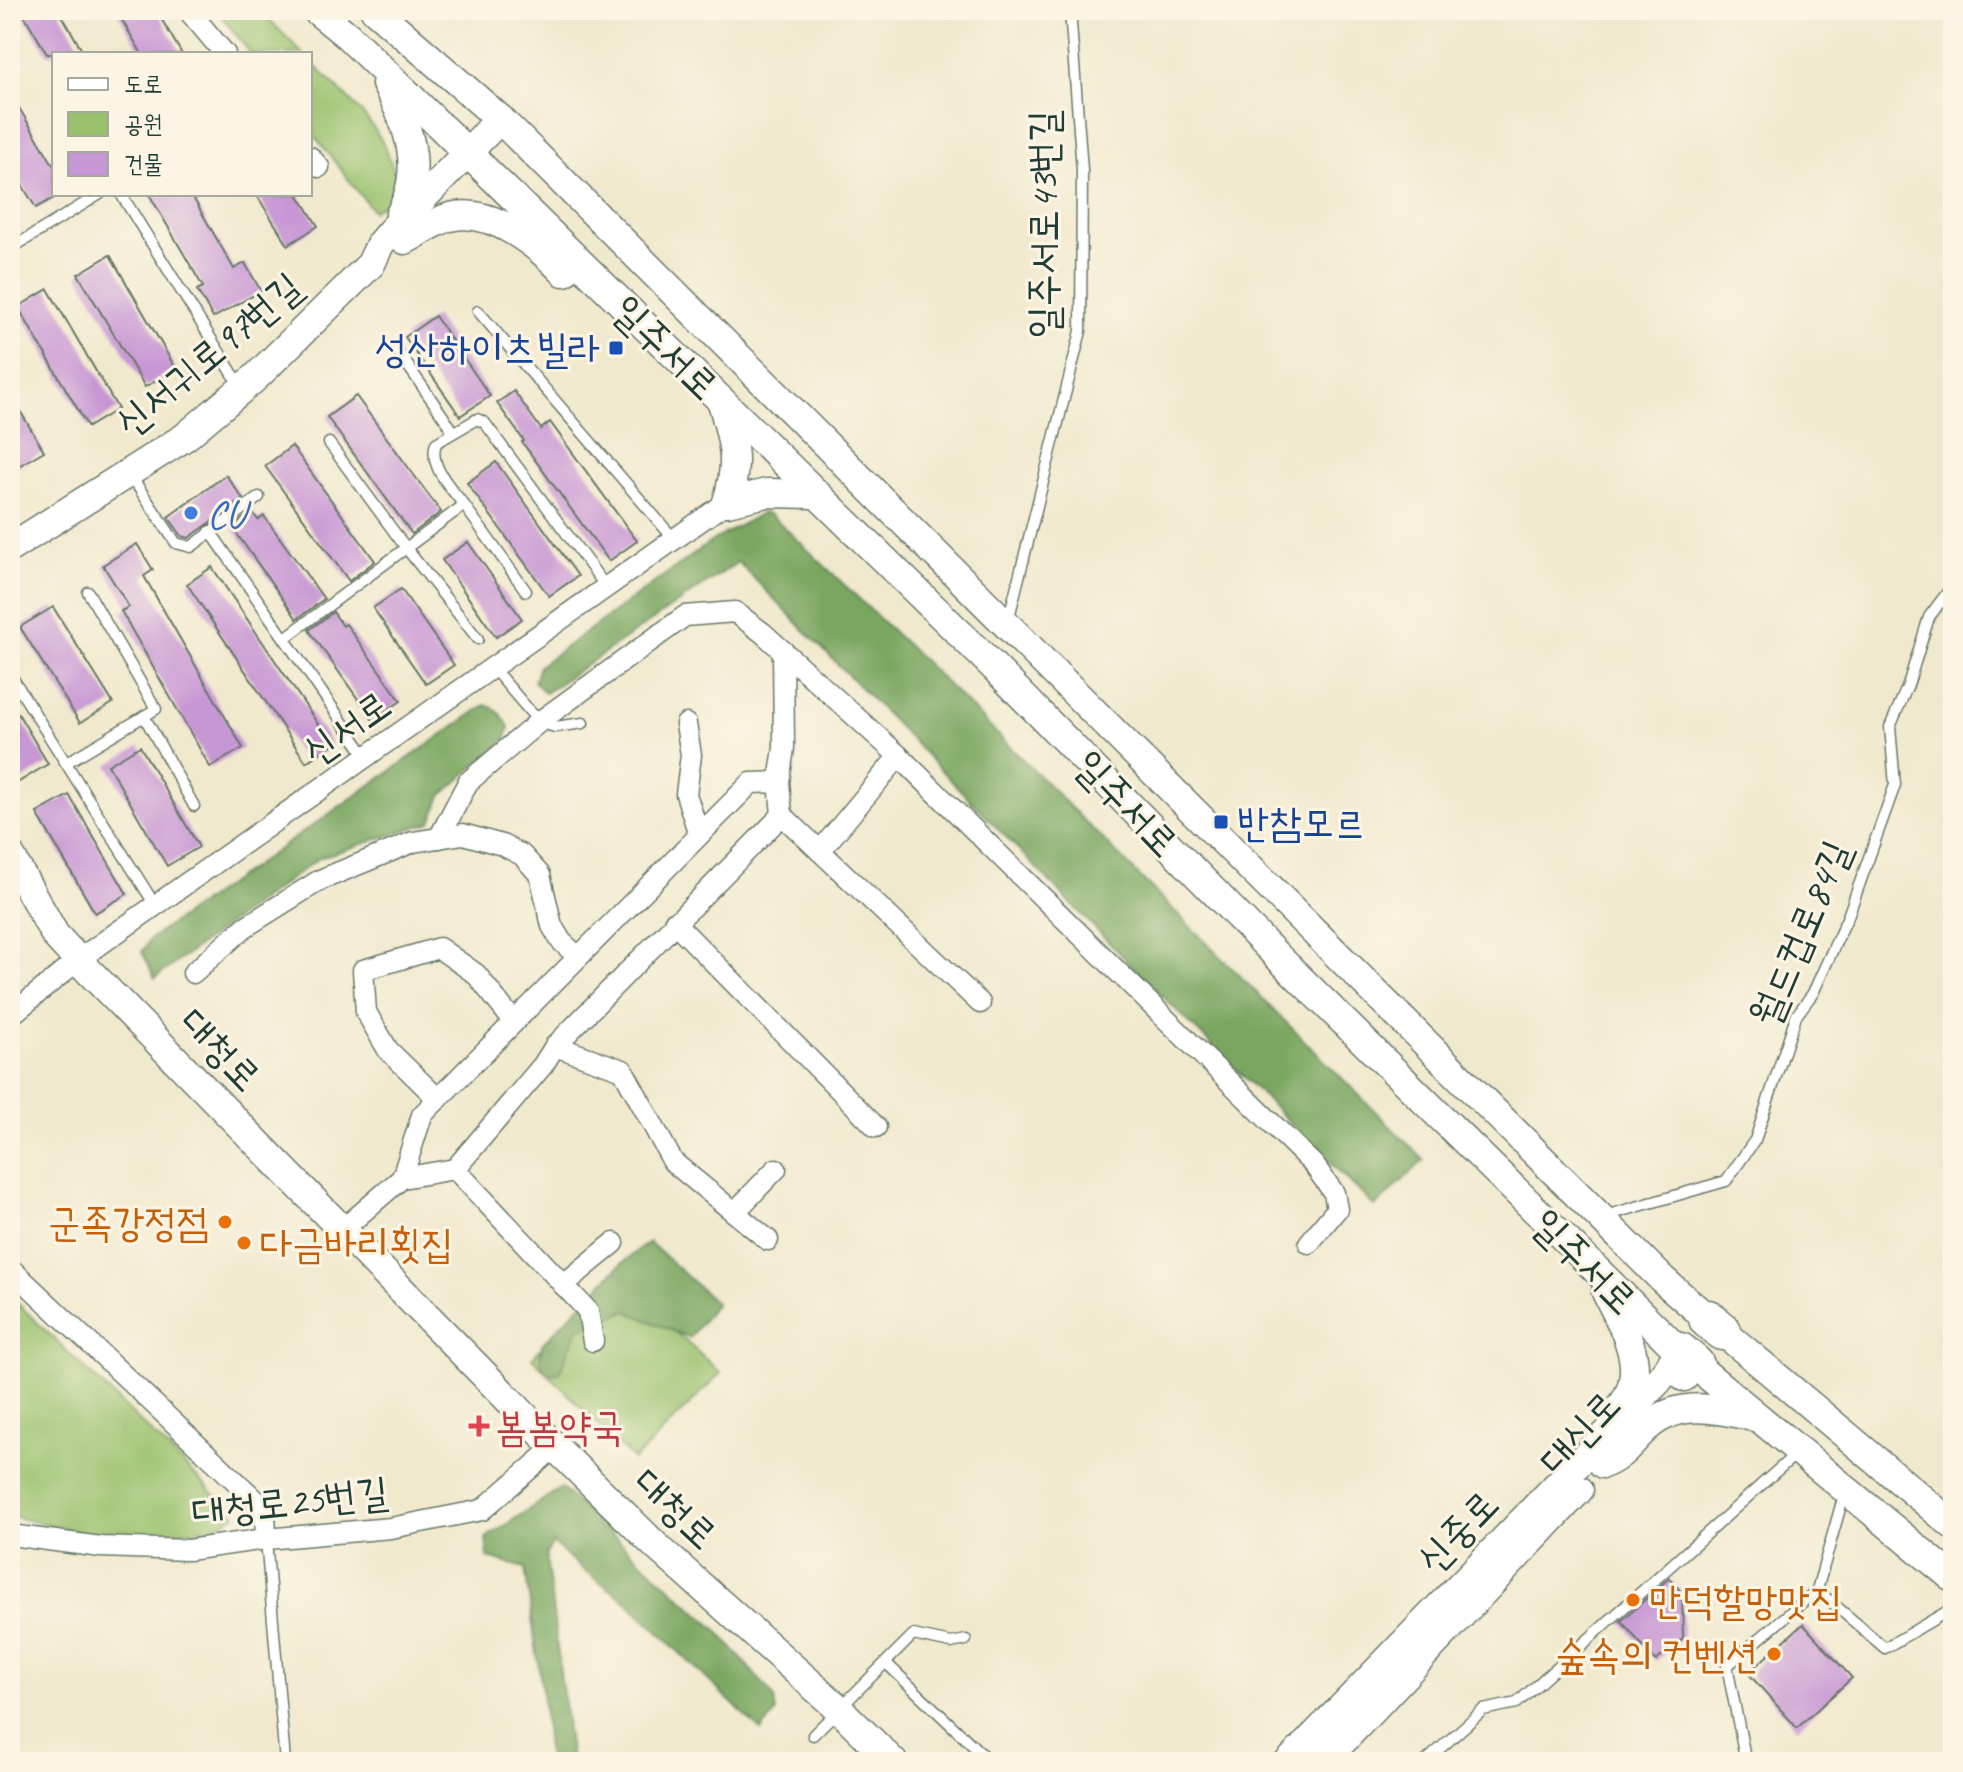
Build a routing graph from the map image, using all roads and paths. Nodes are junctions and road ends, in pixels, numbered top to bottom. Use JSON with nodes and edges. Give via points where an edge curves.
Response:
{"nodes":[{"id":1,"x":188,"y":10,"type":"edge"},
{"id":2,"x":316,"y":10,"type":"edge"},
{"id":3,"x":375,"y":10,"type":"edge"},
{"id":4,"x":1070,"y":10,"type":"edge"},
{"id":5,"x":348,"y":36,"type":"junction"},
{"id":6,"x":223,"y":52,"type":"edge"},
{"id":7,"x":507,"y":127,"type":"junction"},
{"id":8,"x":474,"y":160,"type":"junction"},
{"id":9,"x":97,"y":196,"type":"edge"},
{"id":10,"x":122,"y":196,"type":"edge"},
{"id":11,"x":398,"y":236,"type":"junction"},
{"id":12,"x":10,"y":249,"type":"edge"},
{"id":13,"x":619,"y":301,"type":"junction"},
{"id":14,"x":478,"y":311,"type":"dead end"},
{"id":15,"x":397,"y":350,"type":"dead end"},
{"id":16,"x":242,"y":389,"type":"junction"},
{"id":17,"x":722,"y":401,"type":"junction"},
{"id":18,"x":454,"y":432,"type":"junction"},
{"id":19,"x":329,"y":443,"type":"dead end"},
{"id":20,"x":129,"y":474,"type":"junction"},
{"id":21,"x":815,"y":494,"type":"junction"},
{"id":22,"x":259,"y":497,"type":"dead end"},
{"id":23,"x":727,"y":502,"type":"junction"},
{"id":24,"x":464,"y":505,"type":"junction"},
{"id":25,"x":210,"y":531,"type":"junction"},
{"id":26,"x":674,"y":539,"type":"junction"},
{"id":27,"x":10,"y":548,"type":"edge"},
{"id":28,"x":406,"y":548,"type":"junction"},
{"id":29,"x":1953,"y":585,"type":"edge"},
{"id":30,"x":606,"y":587,"type":"junction"},
{"id":31,"x":526,"y":591,"type":"dead end"},
{"id":32,"x":88,"y":592,"type":"dead end"},
{"id":33,"x":1007,"y":623,"type":"junction"},
{"id":34,"x":285,"y":638,"type":"junction"},
{"id":35,"x":478,"y":639,"type":"dead end"},
{"id":36,"x":783,"y":651,"type":"junction"},
{"id":37,"x":492,"y":667,"type":"junction"},
{"id":38,"x":10,"y":674,"type":"edge"},
{"id":39,"x":144,"y":716,"type":"junction"},
{"id":40,"x":539,"y":722,"type":"junction"},
{"id":41,"x":583,"y":723,"type":"dead end"},
{"id":42,"x":686,"y":724,"type":"dead end"},
{"id":43,"x":366,"y":756,"type":"junction"},
{"id":44,"x":899,"y":756,"type":"junction"},
{"id":45,"x":66,"y":763,"type":"junction"},
{"id":46,"x":779,"y":782,"type":"junction"},
{"id":47,"x":194,"y":806,"type":"dead end"},
{"id":48,"x":782,"y":815,"type":"junction"},
{"id":49,"x":699,"y":835,"type":"junction"},
{"id":50,"x":439,"y":838,"type":"junction"},
{"id":51,"x":820,"y":851,"type":"junction"},
{"id":52,"x":10,"y":855,"type":"edge"},
{"id":53,"x":155,"y":905,"type":"junction"},
{"id":54,"x":674,"y":922,"type":"junction"},
{"id":55,"x":578,"y":957,"type":"junction"},
{"id":56,"x":78,"y":960,"type":"junction"},
{"id":57,"x":193,"y":973,"type":"dead end"},
{"id":58,"x":980,"y":1003,"type":"dead end"},
{"id":59,"x":10,"y":1016,"type":"edge"},
{"id":60,"x":514,"y":1022,"type":"junction"},
{"id":61,"x":555,"y":1046,"type":"junction"},
{"id":62,"x":438,"y":1099,"type":"junction"},
{"id":63,"x":876,"y":1127,"type":"dead end"},
{"id":64,"x":455,"y":1169,"type":"junction"},
{"id":65,"x":776,"y":1169,"type":"dead end"},
{"id":66,"x":402,"y":1178,"type":"junction"},
{"id":67,"x":735,"y":1212,"type":"junction"},
{"id":68,"x":1601,"y":1217,"type":"junction"},
{"id":69,"x":342,"y":1230,"type":"junction"},
{"id":70,"x":768,"y":1240,"type":"dead end"},
{"id":71,"x":614,"y":1243,"type":"dead end"},
{"id":72,"x":1309,"y":1243,"type":"dead end"},
{"id":73,"x":10,"y":1268,"type":"edge"},
{"id":74,"x":1597,"y":1273,"type":"junction"},
{"id":75,"x":563,"y":1285,"type":"junction"},
{"id":76,"x":593,"y":1341,"type":"dead end"},
{"id":77,"x":1688,"y":1359,"type":"junction"},
{"id":78,"x":1760,"y":1418,"type":"junction"},
{"id":79,"x":555,"y":1447,"type":"junction"},
{"id":80,"x":1799,"y":1451,"type":"junction"},
{"id":81,"x":1598,"y":1456,"type":"junction"},
{"id":82,"x":1846,"y":1489,"type":"junction"},
{"id":83,"x":1953,"y":1525,"type":"edge"},
{"id":84,"x":10,"y":1535,"type":"edge"},
{"id":85,"x":266,"y":1539,"type":"junction"},
{"id":86,"x":1953,"y":1578,"type":"edge"},
{"id":87,"x":1817,"y":1590,"type":"junction"},
{"id":88,"x":1953,"y":1608,"type":"edge"},
{"id":89,"x":966,"y":1640,"type":"dead end"},
{"id":90,"x":886,"y":1663,"type":"junction"},
{"id":91,"x":838,"y":1708,"type":"junction"},
{"id":92,"x":813,"y":1735,"type":"dead end"},
{"id":93,"x":285,"y":1762,"type":"edge"},
{"id":94,"x":893,"y":1762,"type":"edge"},
{"id":95,"x":990,"y":1762,"type":"edge"},
{"id":96,"x":1289,"y":1762,"type":"edge"},
{"id":97,"x":1323,"y":1762,"type":"edge"},
{"id":98,"x":1425,"y":1762,"type":"edge"},
{"id":99,"x":1746,"y":1762,"type":"edge"}],
"edges":[{"from":1,"to":6,"type":"street"},
{"from":2,"to":5,"type":"main road","name":"일주서로"},
{"from":3,"to":7,"type":"main road","name":"일주서로"},
{"from":4,"to":33,"type":"lane","name":"일주서로43번길","via":[[1082,170],[1081,331]]},
{"from":5,"to":8,"type":"main road","name":"일주서로"},
{"from":5,"to":11,"type":"main road","via":[[387,84],[412,146],[413,179]]},
{"from":7,"to":8,"type":"main road","name":"신서귀로97번길"},
{"from":7,"to":33,"type":"main road","name":"일주서로"},
{"from":8,"to":11,"type":"main road","name":"신서귀로97번길"},
{"from":8,"to":13,"type":"main road","name":"일주서로"},
{"from":9,"to":12,"type":"lane"},
{"from":10,"to":16,"type":"lane"},
{"from":11,"to":13,"type":"main road","via":[[472,214],[506,227],[550,257],[580,288]]},
{"from":11,"to":16,"type":"main road","name":"신서귀로97번길","via":[[389,256],[371,264]]},
{"from":13,"to":17,"type":"main road","name":"일주서로"},
{"from":14,"to":26,"type":"lane"},
{"from":15,"to":18,"type":"lane"},
{"from":16,"to":20,"type":"main road","name":"신서귀로97번길","via":[[185,437]]},
{"from":17,"to":21,"type":"main road","name":"일주서로"},
{"from":17,"to":23,"type":"main road","via":[[734,449],[735,475]]},
{"from":18,"to":24,"type":"lane","via":[[432,452]]},
{"from":18,"to":30,"type":"lane","via":[[477,419],[485,423]]},
{"from":19,"to":28,"type":"lane"},
{"from":20,"to":25,"type":"lane","via":[[176,543],[191,547]]},
{"from":20,"to":27,"type":"main road","name":"신서귀로97번길"},
{"from":21,"to":23,"type":"main road","via":[[767,493]]},
{"from":21,"to":74,"type":"main road","name":"일주서로"},
{"from":22,"to":25,"type":"lane"},
{"from":23,"to":26,"type":"street","name":"신서로"},
{"from":24,"to":28,"type":"lane"},
{"from":24,"to":31,"type":"lane"},
{"from":25,"to":34,"type":"lane"},
{"from":26,"to":30,"type":"street","name":"신서로"},
{"from":28,"to":34,"type":"lane"},
{"from":28,"to":35,"type":"lane"},
{"from":29,"to":68,"type":"lane","name":"월드컵로84길","via":[[1929,617],[1890,727],[1895,785],[1859,887],[1813,993],[1796,1016],[1755,1140],[1726,1181]]},
{"from":30,"to":37,"type":"street","name":"신서로"},
{"from":32,"to":39,"type":"lane","via":[[156,709]]},
{"from":33,"to":68,"type":"main road","name":"일주서로"},
{"from":34,"to":43,"type":"lane"},
{"from":36,"to":40,"type":"street","via":[[735,612],[685,616]]},
{"from":36,"to":44,"type":"street"},
{"from":36,"to":46,"type":"street"},
{"from":37,"to":40,"type":"lane"},
{"from":37,"to":43,"type":"street","name":"신서로"},
{"from":38,"to":45,"type":"lane"},
{"from":39,"to":45,"type":"lane"},
{"from":39,"to":47,"type":"lane"},
{"from":40,"to":41,"type":"lane","via":[[555,727]]},
{"from":40,"to":50,"type":"street","via":[[468,782]]},
{"from":42,"to":49,"type":"street","via":[[691,755],[686,794]]},
{"from":43,"to":53,"type":"street","name":"신서로"},
{"from":44,"to":51,"type":"street"},
{"from":44,"to":72,"type":"street","via":[[1314,1165],[1334,1193],[1337,1209]]},
{"from":45,"to":53,"type":"lane"},
{"from":46,"to":48,"type":"street"},
{"from":46,"to":49,"type":"street","via":[[751,783]]},
{"from":48,"to":51,"type":"street"},
{"from":48,"to":54,"type":"street"},
{"from":49,"to":55,"type":"street"},
{"from":50,"to":55,"type":"street","via":[[463,834],[522,855],[540,875],[552,926]]},
{"from":50,"to":57,"type":"street","via":[[413,842],[320,880],[245,927]]},
{"from":51,"to":58,"type":"street"},
{"from":52,"to":56,"type":"main road","name":"대청로","via":[[55,935]]},
{"from":53,"to":56,"type":"street","name":"신서로"},
{"from":54,"to":61,"type":"street"},
{"from":54,"to":63,"type":"street"},
{"from":55,"to":60,"type":"street"},
{"from":56,"to":59,"type":"street","name":"신서로"},
{"from":56,"to":69,"type":"main road","name":"대청로"},
{"from":60,"to":62,"type":"street"},
{"from":60,"to":62,"type":"street","via":[[476,974],[439,948],[363,970],[366,1012],[388,1050]]},
{"from":61,"to":64,"type":"street"},
{"from":61,"to":67,"type":"street","via":[[623,1070],[673,1162]]},
{"from":62,"to":66,"type":"street","via":[[422,1115]]},
{"from":64,"to":66,"type":"street"},
{"from":64,"to":75,"type":"street"},
{"from":65,"to":67,"type":"street"},
{"from":66,"to":69,"type":"street"},
{"from":67,"to":70,"type":"street"},
{"from":68,"to":83,"type":"main road","name":"일주서로","via":[[1662,1279]]},
{"from":69,"to":79,"type":"main road","name":"대청로"},
{"from":71,"to":75,"type":"street"},
{"from":73,"to":85,"type":"street","via":[[265,1509]]},
{"from":74,"to":77,"type":"main road","name":"일주서로"},
{"from":74,"to":81,"type":"main road","via":[[1632,1345],[1635,1379],[1623,1405],[1597,1430]]},
{"from":75,"to":76,"type":"street","via":[[588,1311]]},
{"from":77,"to":78,"type":"main road","name":"일주서로"},
{"from":77,"to":81,"type":"main road","name":"신중로","via":[[1658,1381]]},
{"from":78,"to":80,"type":"main road","name":"일주서로"},
{"from":78,"to":81,"type":"main road","via":[[1715,1408],[1670,1411],[1653,1420],[1616,1459]]},
{"from":79,"to":85,"type":"street","name":"대청로25번길","via":[[482,1510],[391,1528]]},
{"from":79,"to":91,"type":"main road","name":"대청로","via":[[656,1546]]},
{"from":80,"to":82,"type":"main road","name":"일주서로"},
{"from":80,"to":98,"type":"lane","via":[[1517,1703],[1483,1710]]},
{"from":81,"to":96,"type":"main road","name":"신중로"},
{"from":81,"to":97,"type":"main road","name":"대신로"},
{"from":82,"to":86,"type":"main road","name":"일주서로"},
{"from":82,"to":87,"type":"lane"},
{"from":84,"to":85,"type":"street","name":"대청로25번길","via":[[101,1547],[188,1550]]},
{"from":85,"to":93,"type":"lane"},
{"from":87,"to":88,"type":"lane","via":[[1885,1648]]},
{"from":87,"to":99,"type":"lane","via":[[1727,1666]]},
{"from":89,"to":90,"type":"lane","via":[[951,1643],[913,1635]]},
{"from":90,"to":91,"type":"lane"},
{"from":90,"to":95,"type":"lane"},
{"from":91,"to":92,"type":"lane"},
{"from":91,"to":94,"type":"main road","name":"대청로"}]}
